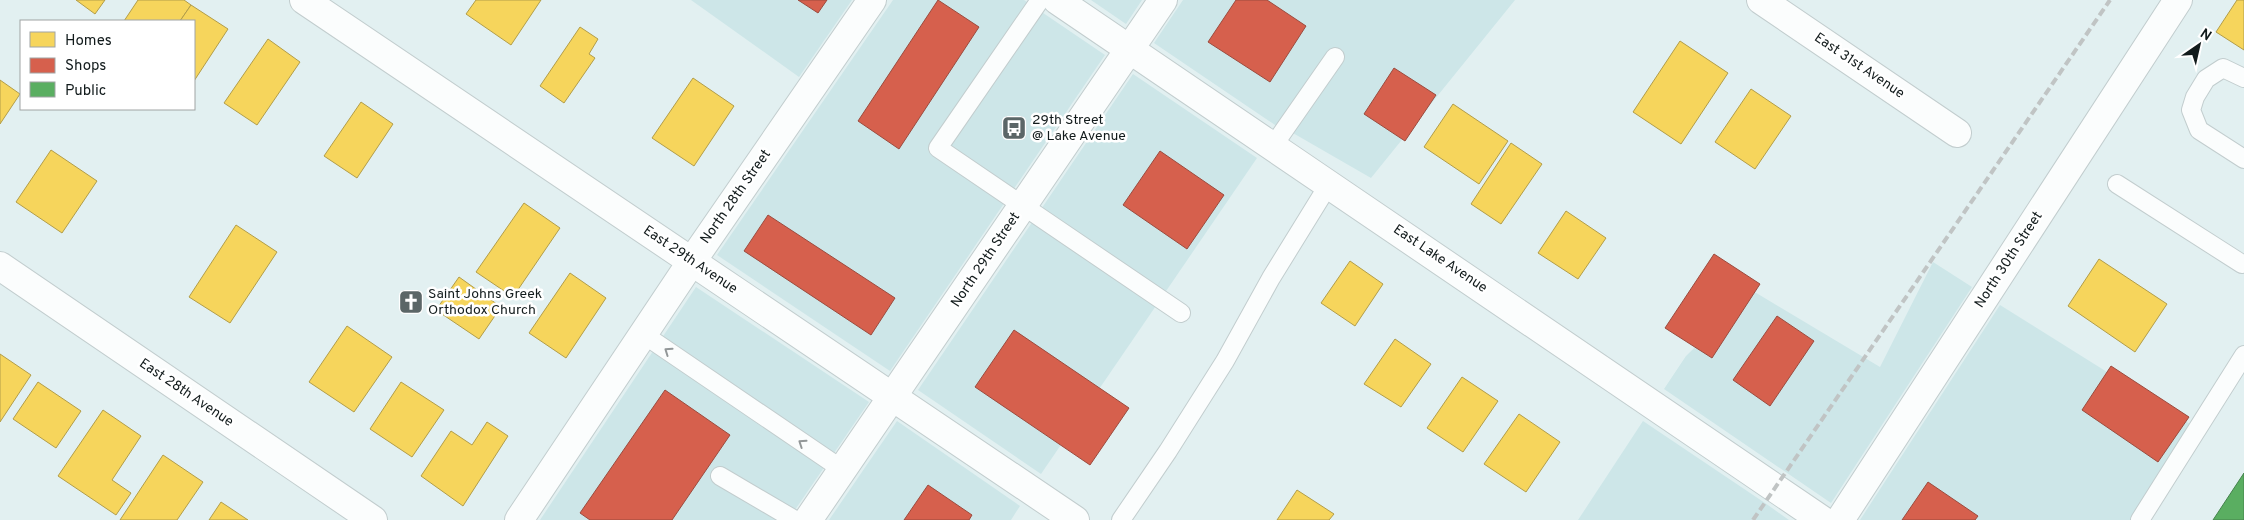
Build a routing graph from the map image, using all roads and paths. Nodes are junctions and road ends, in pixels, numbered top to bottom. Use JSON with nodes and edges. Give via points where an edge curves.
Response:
{"nodes":[{"id":1,"x":304,"y":0,"type":"edge"},
{"id":2,"x":872,"y":0,"type":"edge"},
{"id":3,"x":1040,"y":0,"type":"edge"},
{"id":4,"x":1057,"y":0,"type":"edge"},
{"id":5,"x":1162,"y":0,"type":"edge"},
{"id":6,"x":1761,"y":0,"type":"edge"},
{"id":7,"x":2178,"y":0,"type":"edge"},
{"id":8,"x":1130,"y":49,"type":"junction"},
{"id":9,"x":1335,"y":57,"type":"dead end"},
{"id":10,"x":2244,"y":78,"type":"edge"},
{"id":11,"x":1957,"y":133,"type":"dead end"},
{"id":12,"x":1273,"y":146,"type":"junction"},
{"id":13,"x":2244,"y":159,"type":"edge"},
{"id":14,"x":1329,"y":184,"type":"junction"},
{"id":15,"x":2117,"y":184,"type":"dead end"},
{"id":16,"x":1022,"y":206,"type":"junction"},
{"id":17,"x":692,"y":261,"type":"junction"},
{"id":18,"x":2243,"y":264,"type":"edge"},
{"id":19,"x":0,"y":266,"type":"edge"},
{"id":20,"x":1181,"y":312,"type":"dead end"},
{"id":21,"x":643,"y":334,"type":"junction"},
{"id":22,"x":2244,"y":355,"type":"edge"},
{"id":23,"x":893,"y":396,"type":"junction"},
{"id":24,"x":843,"y":470,"type":"junction"},
{"id":25,"x":720,"y":476,"type":"dead end"},
{"id":26,"x":373,"y":520,"type":"edge"},
{"id":27,"x":519,"y":520,"type":"edge"},
{"id":28,"x":795,"y":520,"type":"edge"},
{"id":29,"x":808,"y":520,"type":"edge"},
{"id":30,"x":1075,"y":520,"type":"edge"},
{"id":31,"x":1121,"y":520,"type":"edge"},
{"id":32,"x":1822,"y":520,"type":"edge"},
{"id":33,"x":1840,"y":520,"type":"edge"},
{"id":34,"x":2140,"y":520,"type":"edge"}],
"edges":[{"from":1,"to":17,"type":"street","name":"East 29th Avenue"},
{"from":2,"to":17,"type":"street","name":"North 28th Street"},
{"from":3,"to":16,"type":"lane","via":[[938,148]]},
{"from":4,"to":8,"type":"street","name":"East Lake Avenue"},
{"from":5,"to":8,"type":"street","name":"North 29th Street"},
{"from":6,"to":11,"type":"street","name":"East 31st Avenue"},
{"from":7,"to":33,"type":"street","name":"North 30th Street"},
{"from":8,"to":12,"type":"street","name":"East Lake Avenue"},
{"from":8,"to":16,"type":"street","name":"North 29th Street"},
{"from":9,"to":12,"type":"lane"},
{"from":10,"to":13,"type":"lane","via":[[2223,68],[2206,79],[2191,110],[2199,130]]},
{"from":12,"to":14,"type":"street","name":"East Lake Avenue"},
{"from":14,"to":31,"type":"lane","via":[[1225,361]]},
{"from":14,"to":32,"type":"street","name":"East Lake Avenue"},
{"from":15,"to":18,"type":"lane"},
{"from":16,"to":20,"type":"lane"},
{"from":16,"to":23,"type":"street","name":"North 29th Street"},
{"from":17,"to":21,"type":"street","name":"North 28th Street"},
{"from":17,"to":23,"type":"street","name":"East 29th Avenue"},
{"from":19,"to":26,"type":"street","name":"East 28th Avenue"},
{"from":24,"to":21,"type":"lane","one_way":true},
{"from":21,"to":27,"type":"street","name":"North 28th Street"},
{"from":22,"to":34,"type":"lane"},
{"from":23,"to":24,"type":"street","name":"North 29th Street"},
{"from":23,"to":30,"type":"street","name":"East 29th Avenue"},
{"from":24,"to":29,"type":"street","name":"North 29th Street"},
{"from":25,"to":28,"type":"lane"}]}
